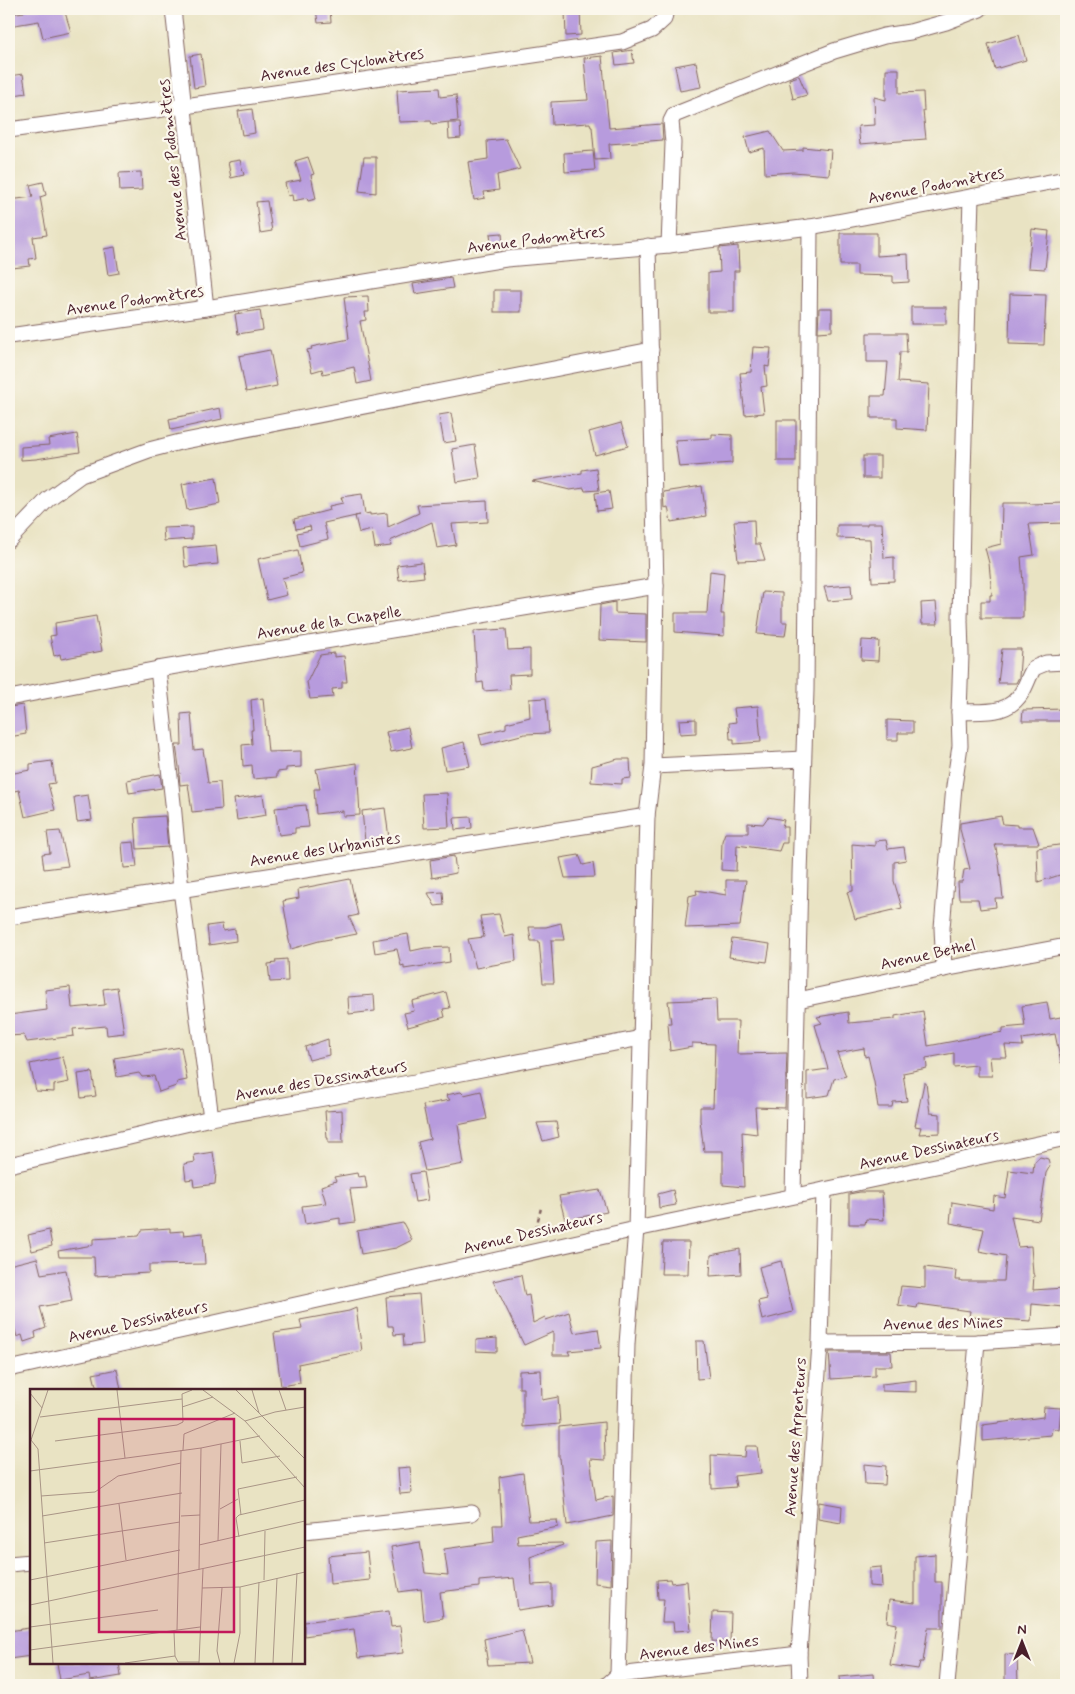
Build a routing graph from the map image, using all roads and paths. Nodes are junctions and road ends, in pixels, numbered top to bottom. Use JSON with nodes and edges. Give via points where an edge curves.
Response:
{"nodes":[{"id":1,"x":173,"y":9,"type":"edge"},
{"id":2,"x":666,"y":9,"type":"edge"},
{"id":3,"x":980,"y":9,"type":"edge"},
{"id":4,"x":185,"y":106,"type":"junction"},
{"id":5,"x":9,"y":130,"type":"edge"},
{"id":6,"x":1066,"y":179,"type":"edge"},
{"id":7,"x":971,"y":197,"type":"junction"},
{"id":8,"x":810,"y":227,"type":"junction"},
{"id":9,"x":669,"y":245,"type":"junction"},
{"id":10,"x":648,"y":246,"type":"junction"},
{"id":11,"x":206,"y":308,"type":"junction"},
{"id":12,"x":9,"y":336,"type":"edge"},
{"id":13,"x":651,"y":350,"type":"junction"},
{"id":14,"x":9,"y":540,"type":"edge"},
{"id":15,"x":656,"y":586,"type":"junction"},
{"id":16,"x":1066,"y":662,"type":"edge"},
{"id":17,"x":158,"y":669,"type":"junction"},
{"id":18,"x":9,"y":698,"type":"edge"},
{"id":19,"x":959,"y":712,"type":"junction"},
{"id":20,"x":803,"y":759,"type":"junction"},
{"id":21,"x":652,"y":766,"type":"junction"},
{"id":22,"x":647,"y":816,"type":"junction"},
{"id":23,"x":181,"y":890,"type":"junction"},
{"id":24,"x":9,"y":917,"type":"edge"},
{"id":25,"x":1066,"y":946,"type":"edge"},
{"id":26,"x":944,"y":969,"type":"junction"},
{"id":27,"x":798,"y":1000,"type":"junction"},
{"id":28,"x":641,"y":1038,"type":"junction"},
{"id":29,"x":211,"y":1118,"type":"junction"},
{"id":30,"x":1066,"y":1138,"type":"edge"},
{"id":31,"x":9,"y":1165,"type":"edge"},
{"id":32,"x":824,"y":1190,"type":"junction"},
{"id":33,"x":794,"y":1195,"type":"junction"},
{"id":34,"x":541,"y":1208,"type":"dead end"},
{"id":35,"x":636,"y":1228,"type":"junction"},
{"id":36,"x":530,"y":1252,"type":"junction"},
{"id":37,"x":1066,"y":1336,"type":"edge"},
{"id":38,"x":977,"y":1342,"type":"junction"},
{"id":39,"x":820,"y":1343,"type":"junction"},
{"id":40,"x":9,"y":1369,"type":"edge"},
{"id":41,"x":472,"y":1513,"type":"dead end"},
{"id":42,"x":305,"y":1531,"type":"edge"},
{"id":43,"x":30,"y":1562,"type":"edge"},
{"id":44,"x":9,"y":1564,"type":"edge"},
{"id":45,"x":799,"y":1654,"type":"junction"},
{"id":46,"x":613,"y":1680,"type":"edge"},
{"id":47,"x":800,"y":1685,"type":"edge"},
{"id":48,"x":947,"y":1685,"type":"edge"}],
"edges":[{"from":1,"to":4,"type":"street","name":"Avenue des Podomètres"},
{"from":2,"to":4,"type":"street","name":"Avenue des Cyclomètres","via":[[664,19],[652,30],[622,42]]},
{"from":3,"to":9,"type":"street","via":[[946,22],[834,51],[674,114],[671,121]]},
{"from":4,"to":5,"type":"street","name":"Avenue des Cyclomètres"},
{"from":4,"to":11,"type":"street","name":"Avenue des Podomètres"},
{"from":6,"to":7,"type":"street","name":"Avenue Podomètres"},
{"from":7,"to":8,"type":"street","name":"Avenue Podomètres"},
{"from":7,"to":19,"type":"street"},
{"from":8,"to":9,"type":"street","name":"Avenue Podomètres"},
{"from":8,"to":20,"type":"street"},
{"from":9,"to":10,"type":"street","name":"Avenue Podomètres"},
{"from":10,"to":11,"type":"street","name":"Avenue Podomètres","via":[[506,259]]},
{"from":10,"to":13,"type":"street"},
{"from":11,"to":12,"type":"street","name":"Avenue Podomètres"},
{"from":13,"to":14,"type":"street","via":[[149,450],[80,475],[33,514]]},
{"from":13,"to":15,"type":"street"},
{"from":15,"to":17,"type":"street","name":"Avenue de la Chapelle"},
{"from":15,"to":21,"type":"street"},
{"from":16,"to":19,"type":"street","via":[[1046,663],[1034,668],[1021,695],[1005,709]]},
{"from":17,"to":18,"type":"street","name":"Avenue de la Chapelle"},
{"from":17,"to":23,"type":"street"},
{"from":19,"to":26,"type":"street","via":[[960,746],[942,928]]},
{"from":20,"to":21,"type":"street"},
{"from":20,"to":27,"type":"street"},
{"from":21,"to":22,"type":"street"},
{"from":22,"to":23,"type":"street","name":"Avenue des Urbanistes"},
{"from":22,"to":28,"type":"street"},
{"from":23,"to":24,"type":"street","name":"Avenue des Urbanistes"},
{"from":23,"to":29,"type":"street"},
{"from":25,"to":26,"type":"street","name":"Avenue Bethel"},
{"from":26,"to":27,"type":"street","name":"Avenue Bethel"},
{"from":27,"to":33,"type":"street"},
{"from":28,"to":29,"type":"street","name":"Avenue des Dessinateurs"},
{"from":28,"to":35,"type":"street"},
{"from":29,"to":31,"type":"street","name":"Avenue des Dessinateurs"},
{"from":30,"to":32,"type":"street","name":"Avenue Dessinateurs"},
{"from":32,"to":33,"type":"street","name":"Avenue Dessinateurs"},
{"from":32,"to":39,"type":"street","name":"Avenue des Arpenteurs"},
{"from":33,"to":35,"type":"street","name":"Avenue Dessinateurs"},
{"from":34,"to":36,"type":"path"},
{"from":35,"to":36,"type":"street","name":"Avenue Dessinateurs"},
{"from":35,"to":46,"type":"street"},
{"from":36,"to":40,"type":"street","name":"Avenue Dessinateurs"},
{"from":37,"to":38,"type":"street","name":"Avenue des Mines"},
{"from":38,"to":39,"type":"street","name":"Avenue des Mines"},
{"from":38,"to":48,"type":"street"},
{"from":39,"to":45,"type":"street","name":"Avenue des Arpenteurs"},
{"from":41,"to":42,"type":"street"},
{"from":43,"to":44,"type":"street"},
{"from":45,"to":46,"type":"street","name":"Avenue des Mines"},
{"from":45,"to":47,"type":"street","name":"Avenue des Arpenteurs"}]}
